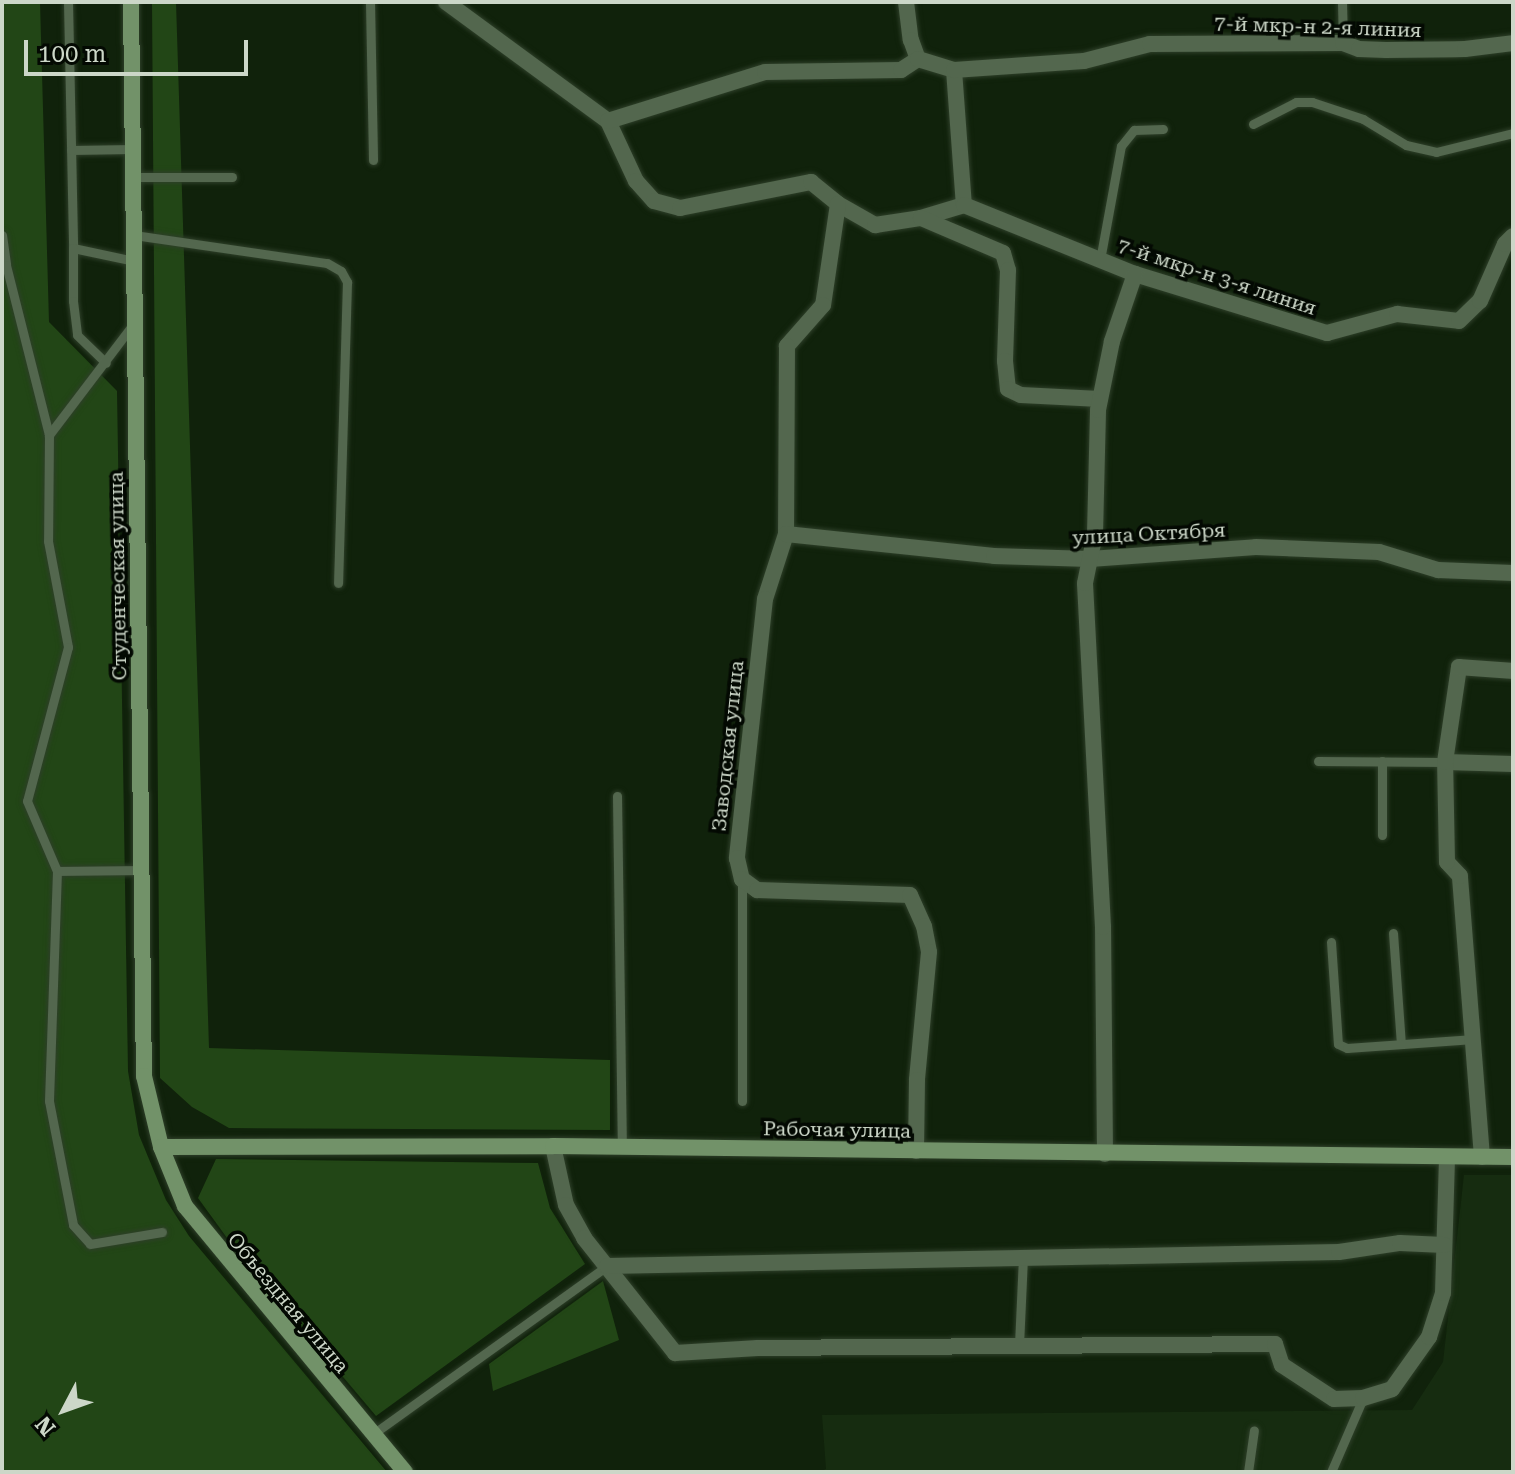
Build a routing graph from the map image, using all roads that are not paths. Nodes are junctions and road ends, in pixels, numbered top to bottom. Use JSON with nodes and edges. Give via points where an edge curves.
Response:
{"nodes":[{"id":1,"x":68,"y":2,"type":"edge"},
{"id":2,"x":131,"y":2,"type":"edge"},
{"id":3,"x":370,"y":2,"type":"edge"},
{"id":4,"x":446,"y":2,"type":"edge"},
{"id":5,"x":906,"y":2,"type":"edge"},
{"id":6,"x":1342,"y":2,"type":"edge"},
{"id":7,"x":1343,"y":43,"type":"junction"},
{"id":8,"x":1513,"y":43,"type":"edge"},
{"id":9,"x":918,"y":59,"type":"junction"},
{"id":10,"x":954,"y":70,"type":"junction"},
{"id":11,"x":608,"y":121,"type":"junction"},
{"id":12,"x":1253,"y":124,"type":"dead end"},
{"id":13,"x":1163,"y":129,"type":"dead end"},
{"id":14,"x":1513,"y":133,"type":"edge"},
{"id":15,"x":133,"y":149,"type":"junction"},
{"id":16,"x":71,"y":150,"type":"junction"},
{"id":17,"x":373,"y":160,"type":"dead end"},
{"id":18,"x":133,"y":177,"type":"junction"},
{"id":19,"x":232,"y":177,"type":"dead end"},
{"id":20,"x":838,"y":204,"type":"junction"},
{"id":21,"x":964,"y":205,"type":"junction"},
{"id":22,"x":921,"y":218,"type":"junction"},
{"id":23,"x":2,"y":235,"type":"edge"},
{"id":24,"x":134,"y":235,"type":"junction"},
{"id":25,"x":1513,"y":236,"type":"edge"},
{"id":26,"x":73,"y":248,"type":"junction"},
{"id":27,"x":1100,"y":260,"type":"junction"},
{"id":28,"x":134,"y":261,"type":"junction"},
{"id":29,"x":1135,"y":274,"type":"junction"},
{"id":30,"x":135,"y":322,"type":"junction"},
{"id":31,"x":106,"y":363,"type":"junction"},
{"id":32,"x":1100,"y":399,"type":"junction"},
{"id":33,"x":49,"y":435,"type":"junction"},
{"id":34,"x":786,"y":534,"type":"junction"},
{"id":35,"x":1090,"y":559,"type":"junction"},
{"id":36,"x":1513,"y":573,"type":"edge"},
{"id":37,"x":338,"y":583,"type":"dead end"},
{"id":38,"x":1513,"y":671,"type":"edge"},
{"id":39,"x":1318,"y":761,"type":"dead end"},
{"id":40,"x":1382,"y":761,"type":"junction"},
{"id":41,"x":1445,"y":762,"type":"junction"},
{"id":42,"x":1513,"y":764,"type":"edge"},
{"id":43,"x":617,"y":796,"type":"dead end"},
{"id":44,"x":1382,"y":835,"type":"dead end"},
{"id":45,"x":141,"y":870,"type":"junction"},
{"id":46,"x":57,"y":871,"type":"junction"},
{"id":47,"x":742,"y":879,"type":"junction"},
{"id":48,"x":1393,"y":933,"type":"dead end"},
{"id":49,"x":1331,"y":942,"type":"dead end"},
{"id":50,"x":1474,"y":1039,"type":"junction"},
{"id":51,"x":1401,"y":1044,"type":"junction"},
{"id":52,"x":742,"y":1101,"type":"dead end"},
{"id":53,"x":553,"y":1146,"type":"junction"},
{"id":54,"x":161,"y":1147,"type":"junction"},
{"id":55,"x":622,"y":1147,"type":"junction"},
{"id":56,"x":916,"y":1151,"type":"junction"},
{"id":57,"x":1105,"y":1154,"type":"junction"},
{"id":58,"x":1447,"y":1157,"type":"junction"},
{"id":59,"x":1482,"y":1157,"type":"junction"},
{"id":60,"x":1513,"y":1157,"type":"edge"},
{"id":61,"x":162,"y":1232,"type":"dead end"},
{"id":62,"x":1444,"y":1245,"type":"junction"},
{"id":63,"x":1023,"y":1257,"type":"junction"},
{"id":64,"x":607,"y":1266,"type":"junction"},
{"id":65,"x":1019,"y":1345,"type":"junction"},
{"id":66,"x":1363,"y":1398,"type":"junction"},
{"id":67,"x":1254,"y":1430,"type":"dead end"},
{"id":68,"x":373,"y":1434,"type":"junction"},
{"id":69,"x":405,"y":1472,"type":"edge"},
{"id":70,"x":1248,"y":1472,"type":"edge"},
{"id":71,"x":1331,"y":1472,"type":"edge"}],
"edges":[{"from":1,"to":16,"type":"lane"},
{"from":2,"to":15,"type":"main road","name":"Студенческая улица"},
{"from":3,"to":17,"type":"lane"},
{"from":4,"to":11,"type":"street"},
{"from":5,"to":9,"type":"street"},
{"from":6,"to":7,"type":"lane"},
{"from":7,"to":8,"type":"street","name":"7-й мкр-н 2-я линия","via":[[1386,50]]},
{"from":7,"to":10,"type":"street","name":"7-й мкр-н 2-я линия","via":[[1150,44],[1084,61]]},
{"from":9,"to":10,"type":"street","name":"7-й мкр-н 2-я линия"},
{"from":9,"to":11,"type":"street","via":[[901,70],[765,72]]},
{"from":10,"to":21,"type":"street"},
{"from":11,"to":20,"type":"street","via":[[636,181],[654,201],[680,208],[811,182]]},
{"from":12,"to":14,"type":"lane","via":[[1296,102],[1312,102],[1363,119],[1406,145],[1436,152]]},
{"from":13,"to":27,"type":"lane","via":[[1134,130],[1121,146]]},
{"from":15,"to":16,"type":"lane"},
{"from":15,"to":18,"type":"main road","name":"Студенческая улица"},
{"from":16,"to":26,"type":"lane"},
{"from":18,"to":19,"type":"lane"},
{"from":18,"to":24,"type":"main road","name":"Студенческая улица"},
{"from":20,"to":22,"type":"street","via":[[875,225]]},
{"from":20,"to":34,"type":"street","name":"Заводская улица","via":[[823,305],[787,346]]},
{"from":21,"to":22,"type":"street"},
{"from":21,"to":27,"type":"street","name":"7-й мкр-н 3-я линия"},
{"from":22,"to":32,"type":"street","via":[[1003,253],[1008,270],[1008,389],[1021,395]]},
{"from":23,"to":33,"type":"lane"},
{"from":24,"to":28,"type":"main road","name":"Студенческая улица"},
{"from":24,"to":37,"type":"lane","via":[[327,263],[341,271],[347,282]]},
{"from":25,"to":29,"type":"street","name":"7-й мкр-н 3-я линия","via":[[1480,301],[1459,321],[1397,314],[1327,333]]},
{"from":26,"to":28,"type":"lane"},
{"from":26,"to":31,"type":"lane","via":[[77,335]]},
{"from":27,"to":29,"type":"street","name":"7-й мкр-н 3-я линия"},
{"from":28,"to":30,"type":"main road","name":"Студенческая улица"},
{"from":29,"to":32,"type":"street","via":[[1112,341]]},
{"from":30,"to":31,"type":"lane"},
{"from":30,"to":45,"type":"main road","name":"Студенческая улица"},
{"from":31,"to":33,"type":"lane"},
{"from":32,"to":35,"type":"street"},
{"from":33,"to":46,"type":"lane","via":[[48,541],[68,647],[27,801]]},
{"from":34,"to":35,"type":"street","name":"улица Октября","via":[[994,556]]},
{"from":34,"to":47,"type":"street","name":"Заводская улица","via":[[765,599],[737,850]]},
{"from":35,"to":36,"type":"street","name":"улица Октября","via":[[1256,547],[1379,552],[1438,570]]},
{"from":35,"to":57,"type":"street","via":[[1085,583],[1103,927]]},
{"from":38,"to":41,"type":"street","via":[[1459,667]]},
{"from":39,"to":40,"type":"lane"},
{"from":40,"to":41,"type":"lane"},
{"from":40,"to":44,"type":"lane"},
{"from":41,"to":42,"type":"street"},
{"from":41,"to":50,"type":"street","via":[[1447,862],[1460,876]]},
{"from":43,"to":55,"type":"lane"},
{"from":45,"to":46,"type":"lane"},
{"from":45,"to":54,"type":"main road","name":"Студенческая улица","via":[[144,1076]]},
{"from":46,"to":61,"type":"lane","via":[[49,1101],[73,1225],[90,1244]]},
{"from":47,"to":52,"type":"lane"},
{"from":47,"to":56,"type":"street","via":[[771,892],[910,895],[929,952]]},
{"from":48,"to":51,"type":"lane"},
{"from":49,"to":51,"type":"lane","via":[[1338,1044]]},
{"from":50,"to":51,"type":"lane"},
{"from":50,"to":59,"type":"street"},
{"from":53,"to":54,"type":"main road","name":"Рабочая улица"},
{"from":53,"to":55,"type":"main road","name":"Рабочая улица"},
{"from":53,"to":64,"type":"street","via":[[566,1205]]},
{"from":54,"to":68,"type":"main road","name":"Объездная улица","via":[[185,1206],[207,1237]]},
{"from":55,"to":56,"type":"main road","name":"Рабочая улица"},
{"from":56,"to":57,"type":"main road","name":"Рабочая улица"},
{"from":57,"to":58,"type":"main road","name":"Рабочая улица"},
{"from":58,"to":59,"type":"main road","name":"Рабочая улица"},
{"from":58,"to":62,"type":"street"},
{"from":59,"to":60,"type":"main road","name":"Рабочая улица"},
{"from":62,"to":63,"type":"street","via":[[1400,1243],[1339,1252]]},
{"from":62,"to":66,"type":"street","via":[[1443,1293],[1429,1337],[1392,1389]]},
{"from":63,"to":64,"type":"street"},
{"from":63,"to":65,"type":"lane"},
{"from":64,"to":65,"type":"street","via":[[675,1353]]},
{"from":64,"to":68,"type":"lane"},
{"from":65,"to":66,"type":"street","via":[[1275,1344],[1282,1365],[1317,1390],[1334,1399]]},
{"from":66,"to":71,"type":"lane"},
{"from":67,"to":70,"type":"lane"},
{"from":68,"to":69,"type":"main road","name":"Объездная улица"}]}
